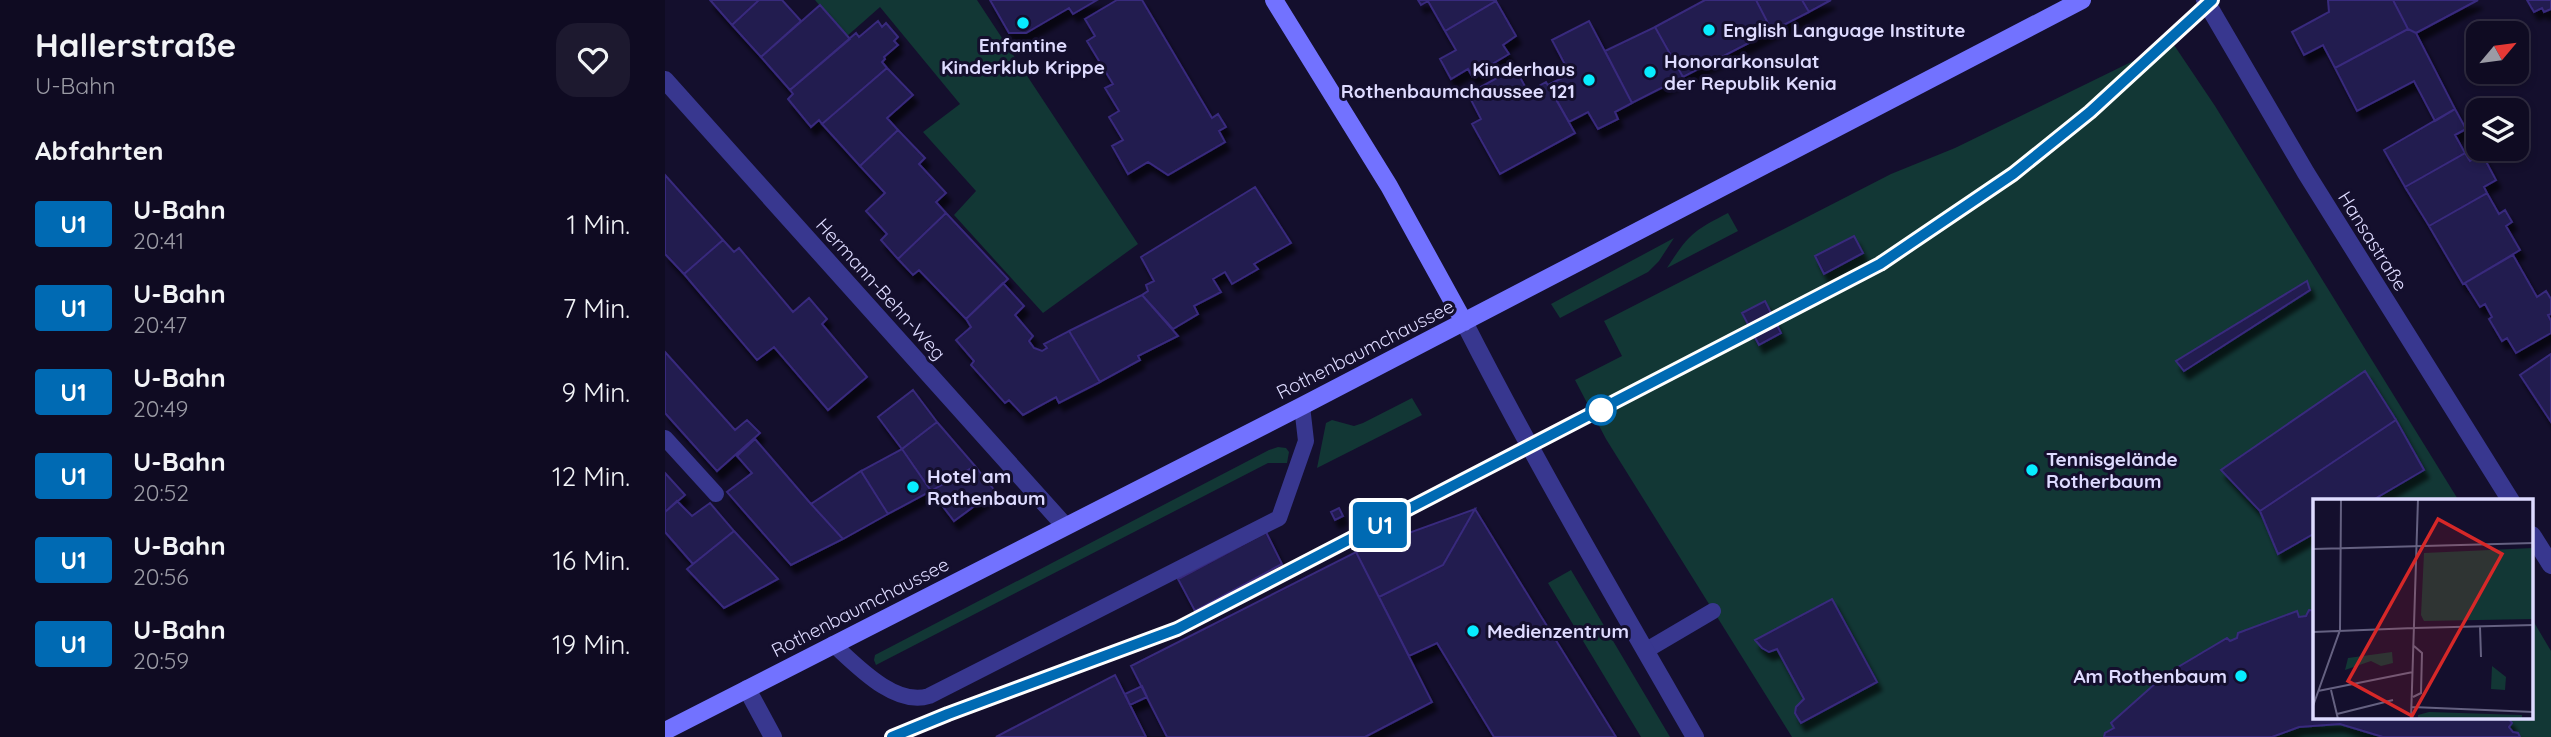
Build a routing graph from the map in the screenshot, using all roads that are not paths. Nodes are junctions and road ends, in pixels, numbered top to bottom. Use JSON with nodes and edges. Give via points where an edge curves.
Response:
{"nodes":[{"id":1,"x":1274,"y":0,"type":"edge"},
{"id":2,"x":2082,"y":0,"type":"edge"},
{"id":3,"x":2205,"y":0,"type":"edge"},
{"id":4,"x":665,"y":80,"type":"edge"},
{"id":5,"x":1464,"y":322,"type":"junction"},
{"id":6,"x":1302,"y":406,"type":"junction"},
{"id":7,"x":665,"y":438,"type":"edge"},
{"id":8,"x":716,"y":494,"type":"dead end"},
{"id":9,"x":2510,"y":499,"type":"edge"},
{"id":10,"x":1065,"y":526,"type":"junction"},
{"id":11,"x":2533,"y":537,"type":"edge"},
{"id":12,"x":2551,"y":565,"type":"edge"},
{"id":13,"x":1713,"y":611,"type":"dead end"},
{"id":14,"x":833,"y":644,"type":"junction"},
{"id":15,"x":1645,"y":651,"type":"junction"},
{"id":16,"x":747,"y":689,"type":"junction"},
{"id":17,"x":665,"y":731,"type":"edge"},
{"id":18,"x":773,"y":737,"type":"edge"},
{"id":19,"x":1695,"y":737,"type":"edge"}],
"edges":[{"from":1,"to":5,"type":"main road","via":[[1389,186]]},
{"from":2,"to":5,"type":"main road","name":"Rothenbaumchaussee"},
{"from":3,"to":9,"type":"street","name":"Hansastraße"},
{"from":4,"to":10,"type":"street","name":"Hermann-Behn-Weg"},
{"from":5,"to":6,"type":"main road","name":"Rothenbaumchaussee"},
{"from":5,"to":15,"type":"street"},
{"from":6,"to":10,"type":"main road","name":"Rothenbaumchaussee"},
{"from":6,"to":14,"type":"lane","via":[[1306,442],[1279,518],[929,696],[906,697],[871,678]]},
{"from":7,"to":8,"type":"lane"},
{"from":10,"to":14,"type":"main road","name":"Rothenbaumchaussee"},
{"from":11,"to":12,"type":"street"},
{"from":13,"to":15,"type":"lane"},
{"from":14,"to":16,"type":"main road","name":"Rothenbaumchaussee"},
{"from":15,"to":19,"type":"street"},
{"from":16,"to":17,"type":"main road","name":"Rothenbaumchaussee"},
{"from":16,"to":18,"type":"street"}]}
